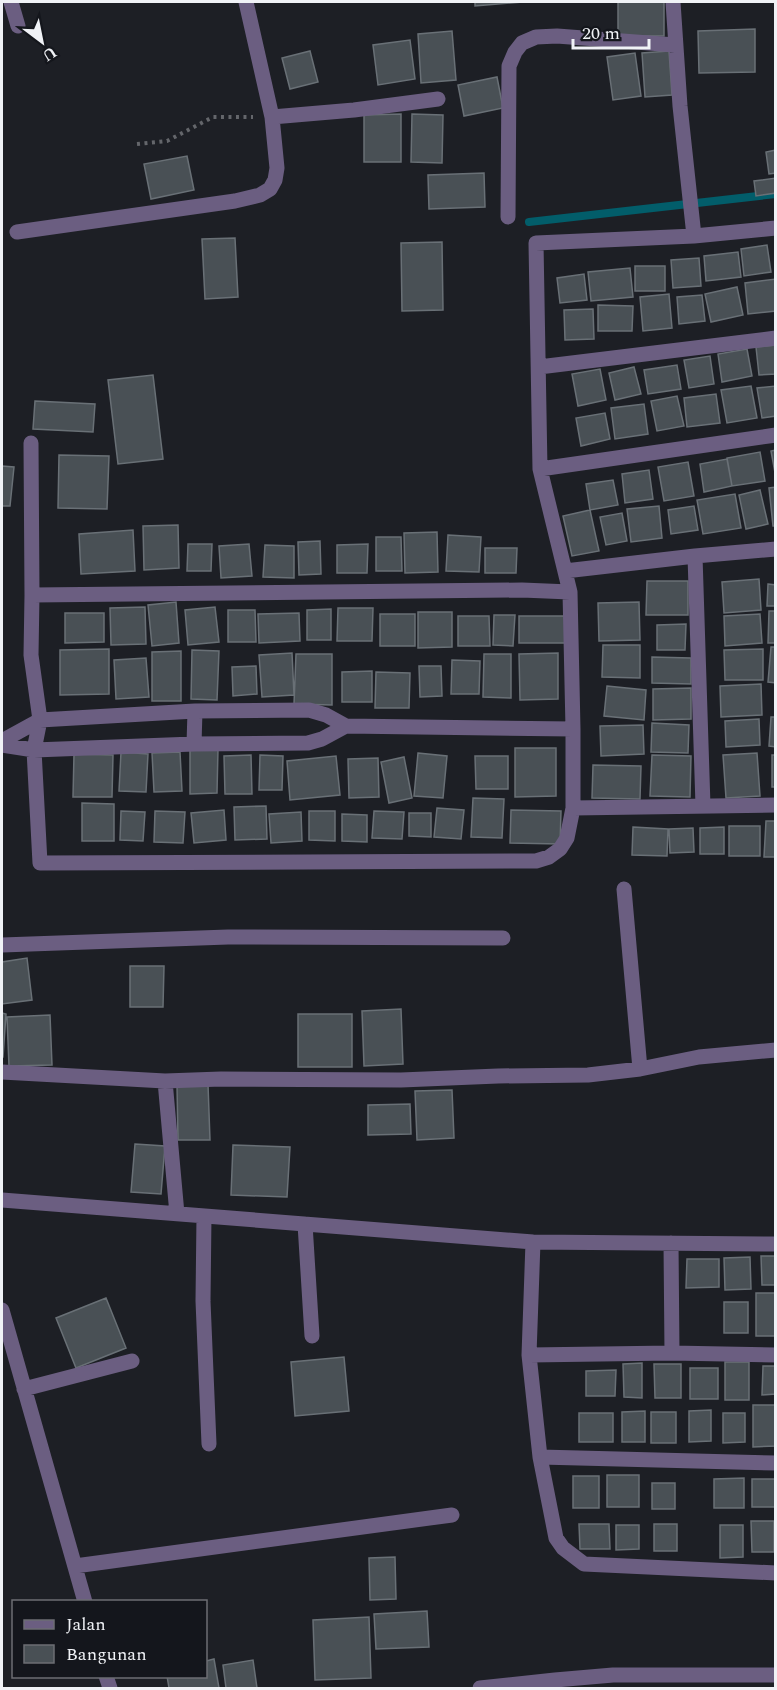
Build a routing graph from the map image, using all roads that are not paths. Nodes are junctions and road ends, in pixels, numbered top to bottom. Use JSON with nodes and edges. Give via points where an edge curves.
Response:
{"nodes":[{"id":1,"x":11,"y":2,"type":"edge"},
{"id":2,"x":246,"y":2,"type":"edge"},
{"id":3,"x":673,"y":2,"type":"edge"},
{"id":4,"x":18,"y":26,"type":"dead end"},
{"id":5,"x":675,"y":45,"type":"junction"},
{"id":6,"x":438,"y":99,"type":"dead end"},
{"id":7,"x":272,"y":117,"type":"junction"},
{"id":8,"x":508,"y":217,"type":"dead end"},
{"id":9,"x":776,"y":228,"type":"edge"},
{"id":10,"x":17,"y":232,"type":"dead end"},
{"id":11,"x":694,"y":236,"type":"junction"},
{"id":12,"x":776,"y":338,"type":"edge"},
{"id":13,"x":539,"y":367,"type":"junction"},
{"id":14,"x":776,"y":435,"type":"edge"},
{"id":15,"x":31,"y":443,"type":"dead end"},
{"id":16,"x":540,"y":469,"type":"junction"},
{"id":17,"x":776,"y":549,"type":"edge"},
{"id":18,"x":695,"y":556,"type":"junction"},
{"id":19,"x":565,"y":571,"type":"junction"},
{"id":20,"x":570,"y":592,"type":"junction"},
{"id":21,"x":32,"y":595,"type":"junction"},
{"id":22,"x":195,"y":711,"type":"junction"},
{"id":23,"x":39,"y":720,"type":"junction"},
{"id":24,"x":346,"y":726,"type":"junction"},
{"id":25,"x":573,"y":729,"type":"junction"},
{"id":26,"x":2,"y":743,"type":"edge"},
{"id":27,"x":194,"y":744,"type":"junction"},
{"id":28,"x":34,"y":750,"type":"junction"},
{"id":29,"x":776,"y":805,"type":"edge"},
{"id":30,"x":703,"y":806,"type":"junction"},
{"id":31,"x":573,"y":808,"type":"junction"},
{"id":32,"x":624,"y":889,"type":"dead end"},
{"id":33,"x":503,"y":938,"type":"dead end"},
{"id":34,"x":2,"y":945,"type":"edge"},
{"id":35,"x":776,"y":1050,"type":"edge"},
{"id":36,"x":640,"y":1069,"type":"junction"},
{"id":37,"x":2,"y":1072,"type":"edge"},
{"id":38,"x":165,"y":1081,"type":"junction"},
{"id":39,"x":2,"y":1200,"type":"edge"},
{"id":40,"x":177,"y":1214,"type":"junction"},
{"id":41,"x":204,"y":1216,"type":"junction"},
{"id":42,"x":305,"y":1224,"type":"junction"},
{"id":43,"x":532,"y":1242,"type":"junction"},
{"id":44,"x":671,"y":1243,"type":"junction"},
{"id":45,"x":776,"y":1244,"type":"edge"},
{"id":46,"x":2,"y":1310,"type":"edge"},
{"id":47,"x":312,"y":1336,"type":"dead end"},
{"id":48,"x":672,"y":1353,"type":"junction"},
{"id":49,"x":529,"y":1355,"type":"junction"},
{"id":50,"x":776,"y":1355,"type":"edge"},
{"id":51,"x":132,"y":1361,"type":"dead end"},
{"id":52,"x":24,"y":1389,"type":"junction"},
{"id":53,"x":209,"y":1444,"type":"dead end"},
{"id":54,"x":540,"y":1457,"type":"junction"},
{"id":55,"x":776,"y":1463,"type":"edge"},
{"id":56,"x":452,"y":1515,"type":"dead end"},
{"id":57,"x":75,"y":1566,"type":"junction"},
{"id":58,"x":776,"y":1573,"type":"edge"},
{"id":59,"x":84,"y":1600,"type":"edge"},
{"id":60,"x":776,"y":1675,"type":"edge"},
{"id":61,"x":480,"y":1689,"type":"edge"}],
"edges":[{"from":1,"to":4,"type":"street"},
{"from":2,"to":7,"type":"street"},
{"from":3,"to":5,"type":"street"},
{"from":5,"to":8,"type":"street","via":[[557,36],[536,37],[522,43],[509,66]]},
{"from":5,"to":11,"type":"street"},
{"from":6,"to":7,"type":"street"},
{"from":7,"to":10,"type":"street","via":[[277,168],[270,189],[260,195]]},
{"from":9,"to":11,"type":"street"},
{"from":11,"to":13,"type":"street","via":[[536,243]]},
{"from":12,"to":13,"type":"street"},
{"from":13,"to":16,"type":"street"},
{"from":14,"to":16,"type":"street"},
{"from":15,"to":21,"type":"street"},
{"from":16,"to":19,"type":"street"},
{"from":17,"to":18,"type":"street"},
{"from":18,"to":19,"type":"street"},
{"from":18,"to":30,"type":"street"},
{"from":19,"to":20,"type":"street"},
{"from":20,"to":21,"type":"street"},
{"from":20,"to":25,"type":"street"},
{"from":21,"to":23,"type":"street","via":[[31,655]]},
{"from":22,"to":23,"type":"street"},
{"from":22,"to":24,"type":"street","via":[[309,710]]},
{"from":22,"to":27,"type":"street"},
{"from":23,"to":26,"type":"street"},
{"from":23,"to":28,"type":"street"},
{"from":24,"to":25,"type":"street"},
{"from":24,"to":27,"type":"street","via":[[308,743]]},
{"from":25,"to":31,"type":"street"},
{"from":26,"to":28,"type":"street"},
{"from":27,"to":28,"type":"street"},
{"from":28,"to":31,"type":"street","via":[[40,863],[536,861],[560,849],[567,838]]},
{"from":29,"to":30,"type":"street"},
{"from":30,"to":31,"type":"street"},
{"from":32,"to":36,"type":"street"},
{"from":33,"to":34,"type":"street","via":[[228,937]]},
{"from":35,"to":36,"type":"street","via":[[699,1057]]},
{"from":36,"to":38,"type":"street","via":[[588,1075],[401,1080]]},
{"from":37,"to":38,"type":"street"},
{"from":38,"to":40,"type":"street"},
{"from":39,"to":40,"type":"street"},
{"from":40,"to":41,"type":"street"},
{"from":41,"to":42,"type":"street"},
{"from":41,"to":53,"type":"street"},
{"from":42,"to":43,"type":"street"},
{"from":42,"to":47,"type":"street"},
{"from":43,"to":44,"type":"street"},
{"from":43,"to":49,"type":"street"},
{"from":44,"to":45,"type":"street"},
{"from":44,"to":48,"type":"street"},
{"from":46,"to":52,"type":"street"},
{"from":48,"to":49,"type":"street"},
{"from":48,"to":50,"type":"street"},
{"from":49,"to":54,"type":"street"},
{"from":51,"to":52,"type":"street"},
{"from":52,"to":57,"type":"street"},
{"from":54,"to":55,"type":"street"},
{"from":54,"to":58,"type":"street","via":[[556,1538],[584,1564]]},
{"from":56,"to":57,"type":"street"},
{"from":57,"to":59,"type":"street"},
{"from":60,"to":61,"type":"street","via":[[614,1675]]}]}
